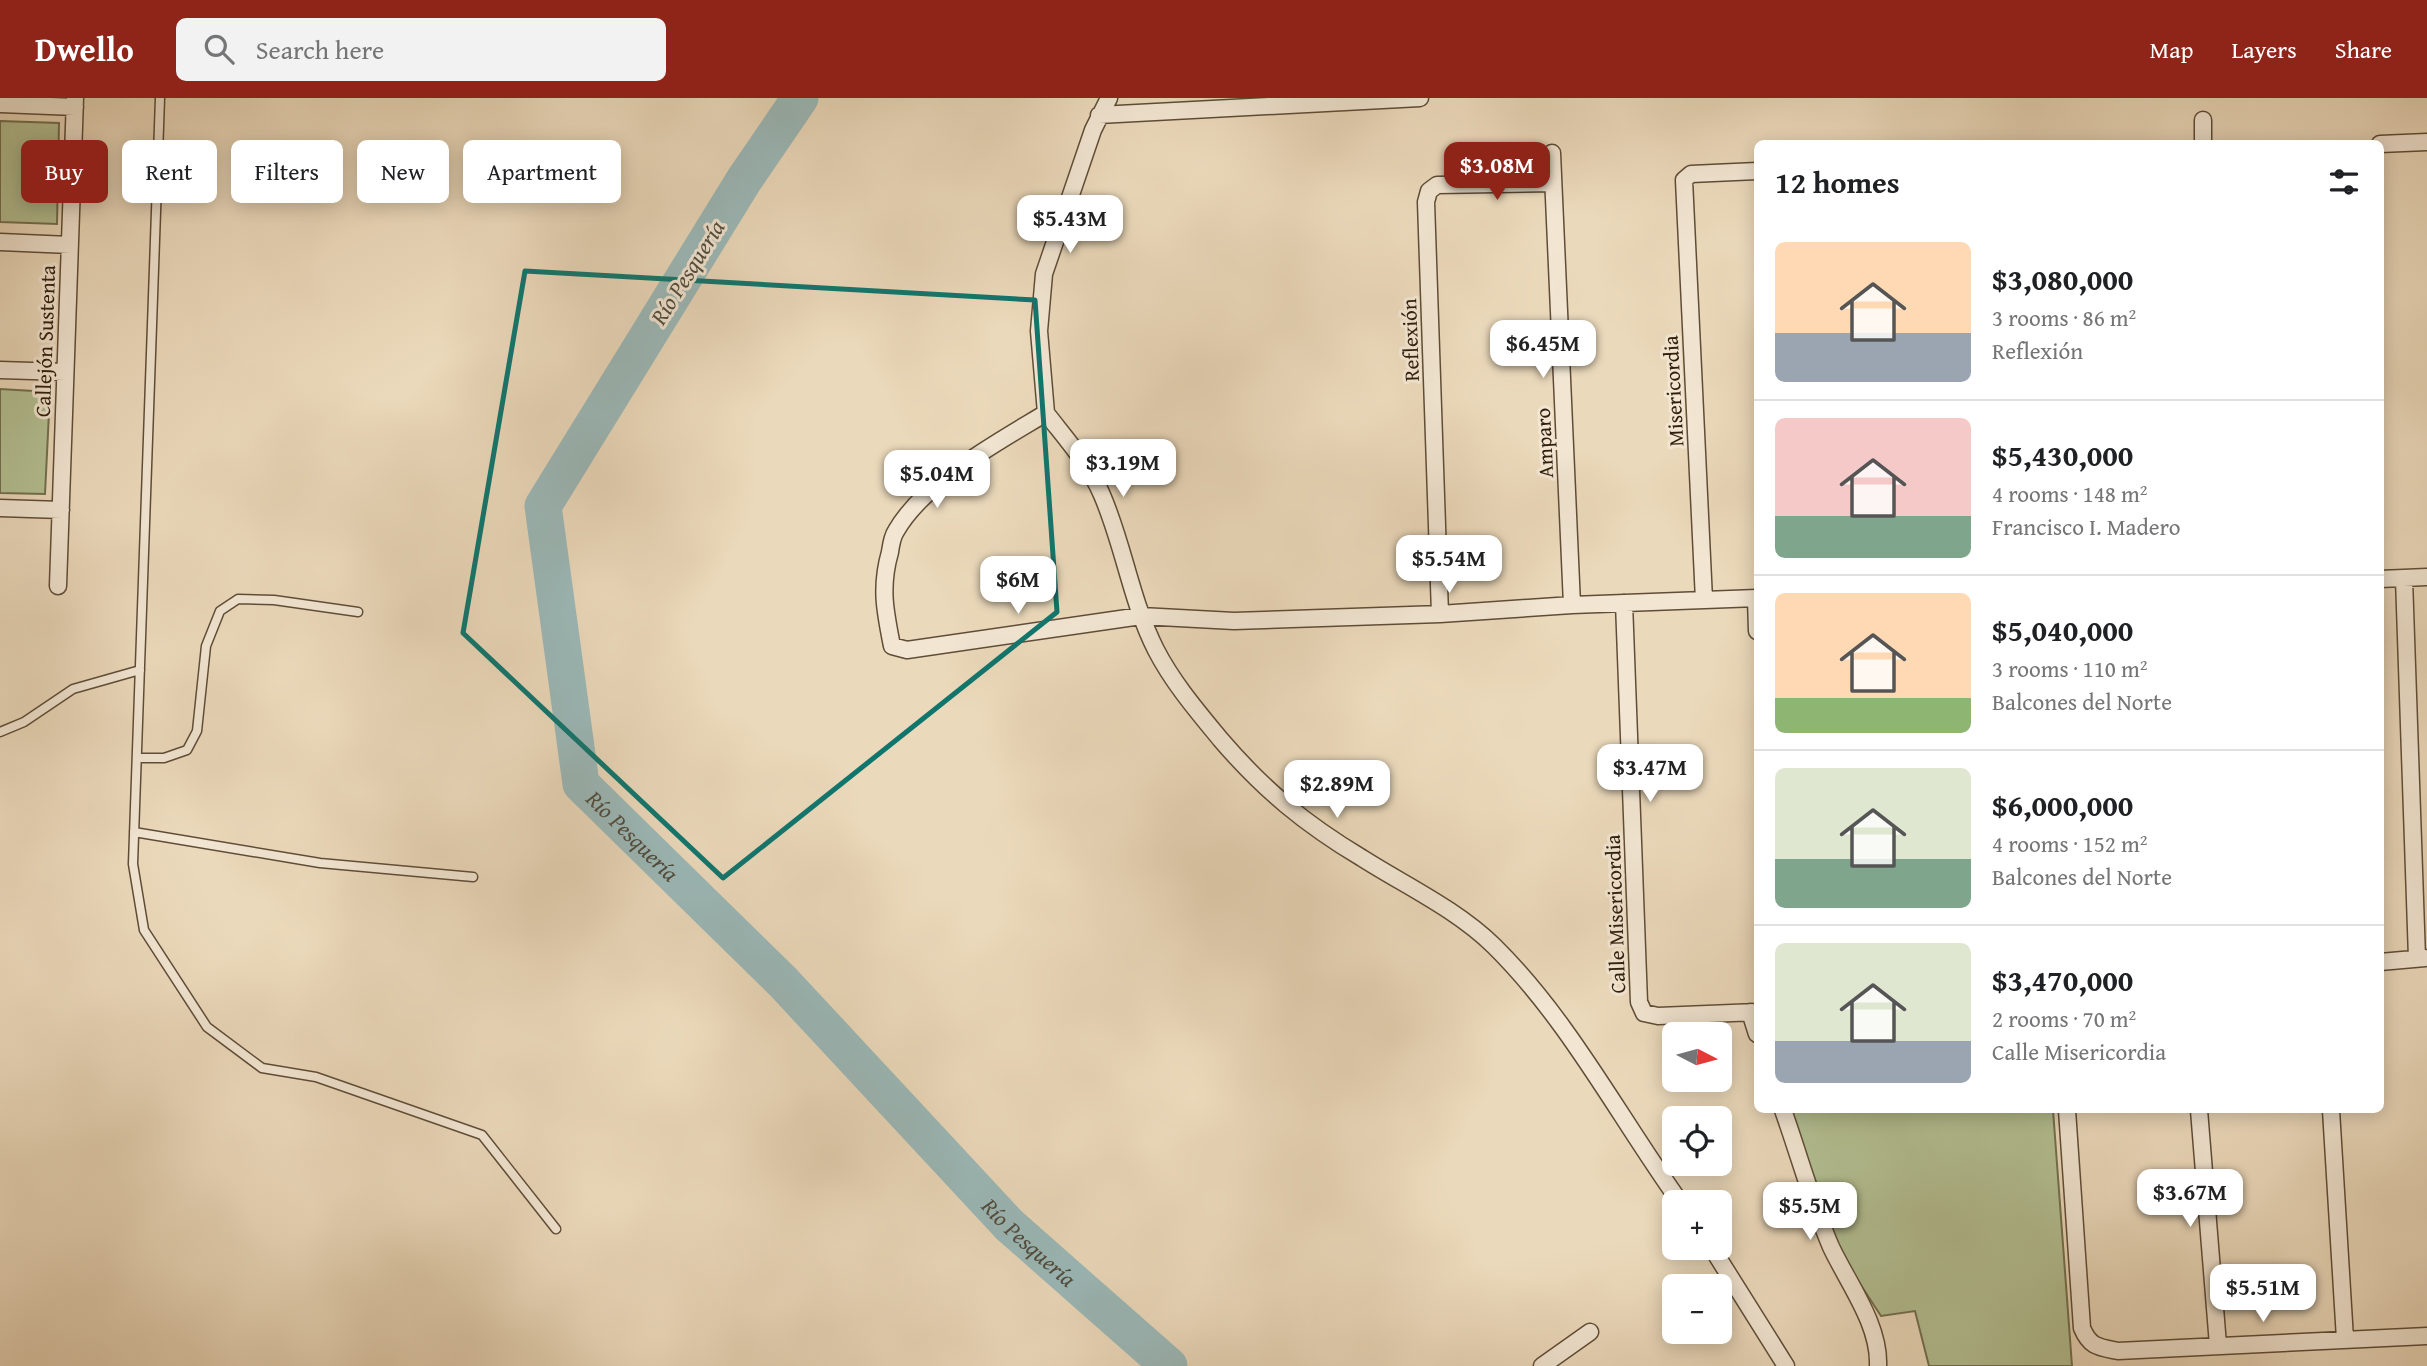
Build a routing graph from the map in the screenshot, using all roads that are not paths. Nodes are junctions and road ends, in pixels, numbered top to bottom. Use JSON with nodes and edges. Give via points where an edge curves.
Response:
{"nodes":[{"id":1,"x":160,"y":98,"type":"edge"},
{"id":2,"x":1109,"y":98,"type":"edge"},
{"id":3,"x":1420,"y":98,"type":"edge"},
{"id":4,"x":1330,"y":101,"type":"edge"},
{"id":5,"x":75,"y":102,"type":"edge"},
{"id":6,"x":0,"y":104,"type":"edge"},
{"id":7,"x":1099,"y":115,"type":"junction"},
{"id":8,"x":2203,"y":120,"type":"dead end"},
{"id":9,"x":2203,"y":140,"type":"edge"},
{"id":10,"x":2427,"y":142,"type":"edge"},
{"id":11,"x":2384,"y":144,"type":"edge"},
{"id":12,"x":1552,"y":153,"type":"dead end"},
{"id":13,"x":1754,"y":172,"type":"edge"},
{"id":14,"x":1553,"y":183,"type":"junction"},
{"id":15,"x":0,"y":243,"type":"edge"},
{"id":16,"x":70,"y":246,"type":"junction"},
{"id":17,"x":0,"y":370,"type":"edge"},
{"id":18,"x":65,"y":372,"type":"junction"},
{"id":19,"x":1046,"y":413,"type":"junction"},
{"id":20,"x":0,"y":508,"type":"edge"},
{"id":21,"x":61,"y":510,"type":"junction"},
{"id":22,"x":2427,"y":577,"type":"edge"},
{"id":23,"x":2384,"y":579,"type":"edge"},
{"id":24,"x":2404,"y":579,"type":"junction"},
{"id":25,"x":58,"y":586,"type":"dead end"},
{"id":26,"x":1754,"y":598,"type":"edge"},
{"id":27,"x":1704,"y":600,"type":"junction"},
{"id":28,"x":1623,"y":603,"type":"junction"},
{"id":29,"x":1572,"y":605,"type":"junction"},
{"id":30,"x":358,"y":612,"type":"dead end"},
{"id":31,"x":1440,"y":614,"type":"junction"},
{"id":32,"x":1142,"y":616,"type":"junction"},
{"id":33,"x":140,"y":670,"type":"junction"},
{"id":34,"x":0,"y":732,"type":"edge"},
{"id":35,"x":137,"y":758,"type":"junction"},
{"id":36,"x":134,"y":832,"type":"junction"},
{"id":37,"x":473,"y":877,"type":"dead end"},
{"id":38,"x":2422,"y":958,"type":"edge"},
{"id":39,"x":2384,"y":962,"type":"edge"},
{"id":40,"x":1753,"y":1012,"type":"edge"},
{"id":41,"x":1784,"y":1113,"type":"edge"},
{"id":42,"x":2067,"y":1113,"type":"edge"},
{"id":43,"x":2199,"y":1113,"type":"edge"},
{"id":44,"x":2331,"y":1113,"type":"edge"},
{"id":45,"x":1672,"y":1190,"type":"edge"},
{"id":46,"x":556,"y":1229,"type":"dead end"},
{"id":47,"x":1720,"y":1260,"type":"edge"},
{"id":48,"x":1590,"y":1332,"type":"dead end"},
{"id":49,"x":2427,"y":1336,"type":"edge"},
{"id":50,"x":2345,"y":1339,"type":"junction"},
{"id":51,"x":2218,"y":1345,"type":"junction"},
{"id":52,"x":1542,"y":1366,"type":"edge"},
{"id":53,"x":1786,"y":1366,"type":"edge"},
{"id":54,"x":1878,"y":1366,"type":"edge"}],
"edges":[{"from":1,"to":33,"type":"lane"},
{"from":2,"to":7,"type":"street"},
{"from":3,"to":4,"type":"street"},
{"from":4,"to":7,"type":"street"},
{"from":5,"to":6,"type":"street"},
{"from":5,"to":16,"type":"street","name":"Callejón Sustenta"},
{"from":7,"to":19,"type":"street","via":[[1044,274],[1039,331]]},
{"from":8,"to":9,"type":"street"},
{"from":10,"to":11,"type":"street"},
{"from":12,"to":14,"type":"street","name":"Amparo"},
{"from":13,"to":27,"type":"street","name":"Misericordia","via":[[1691,174],[1684,180]]},
{"from":14,"to":29,"type":"street","name":"Amparo"},
{"from":14,"to":31,"type":"street","name":"Reflexión","via":[[1437,185],[1426,202]]},
{"from":15,"to":16,"type":"street"},
{"from":16,"to":18,"type":"street","name":"Callejón Sustenta"},
{"from":17,"to":18,"type":"street"},
{"from":18,"to":21,"type":"street","name":"Callejón Sustenta"},
{"from":19,"to":32,"type":"street","via":[[1081,458],[1102,495]]},
{"from":19,"to":32,"type":"street","via":[[966,463],[920,500],[895,532],[883,601],[892,646],[907,650]]},
{"from":20,"to":21,"type":"street"},
{"from":21,"to":25,"type":"street","name":"Callejón Sustenta"},
{"from":22,"to":24,"type":"street"},
{"from":23,"to":24,"type":"street"},
{"from":24,"to":38,"type":"street"},
{"from":26,"to":27,"type":"street"},
{"from":27,"to":28,"type":"street"},
{"from":28,"to":29,"type":"street"},
{"from":28,"to":40,"type":"street","name":"Calle Misericordia","via":[[1639,1002],[1644,1013],[1658,1016]]},
{"from":29,"to":31,"type":"street"},
{"from":30,"to":35,"type":"lane","via":[[238,599],[220,611],[206,646],[197,731],[187,750],[164,758]]},
{"from":31,"to":32,"type":"street","via":[[1234,621]]},
{"from":32,"to":45,"type":"street","via":[[1167,671],[1259,782],[1294,814],[1444,907],[1494,946],[1544,1003]]},
{"from":33,"to":34,"type":"lane","via":[[73,689],[24,722]]},
{"from":33,"to":35,"type":"lane"},
{"from":35,"to":36,"type":"lane"},
{"from":36,"to":37,"type":"lane","via":[[320,863]]},
{"from":36,"to":46,"type":"lane","via":[[133,864],[144,930],[207,1027],[262,1068],[316,1077],[482,1135]]},
{"from":38,"to":39,"type":"street"},
{"from":41,"to":54,"type":"street","via":[[1831,1246],[1862,1305]]},
{"from":42,"to":51,"type":"street","via":[[2082,1328],[2087,1340],[2118,1351]]},
{"from":43,"to":51,"type":"street"},
{"from":44,"to":50,"type":"street"},
{"from":47,"to":53,"type":"street"},
{"from":48,"to":52,"type":"street"},
{"from":49,"to":50,"type":"street"},
{"from":50,"to":51,"type":"street"}]}
